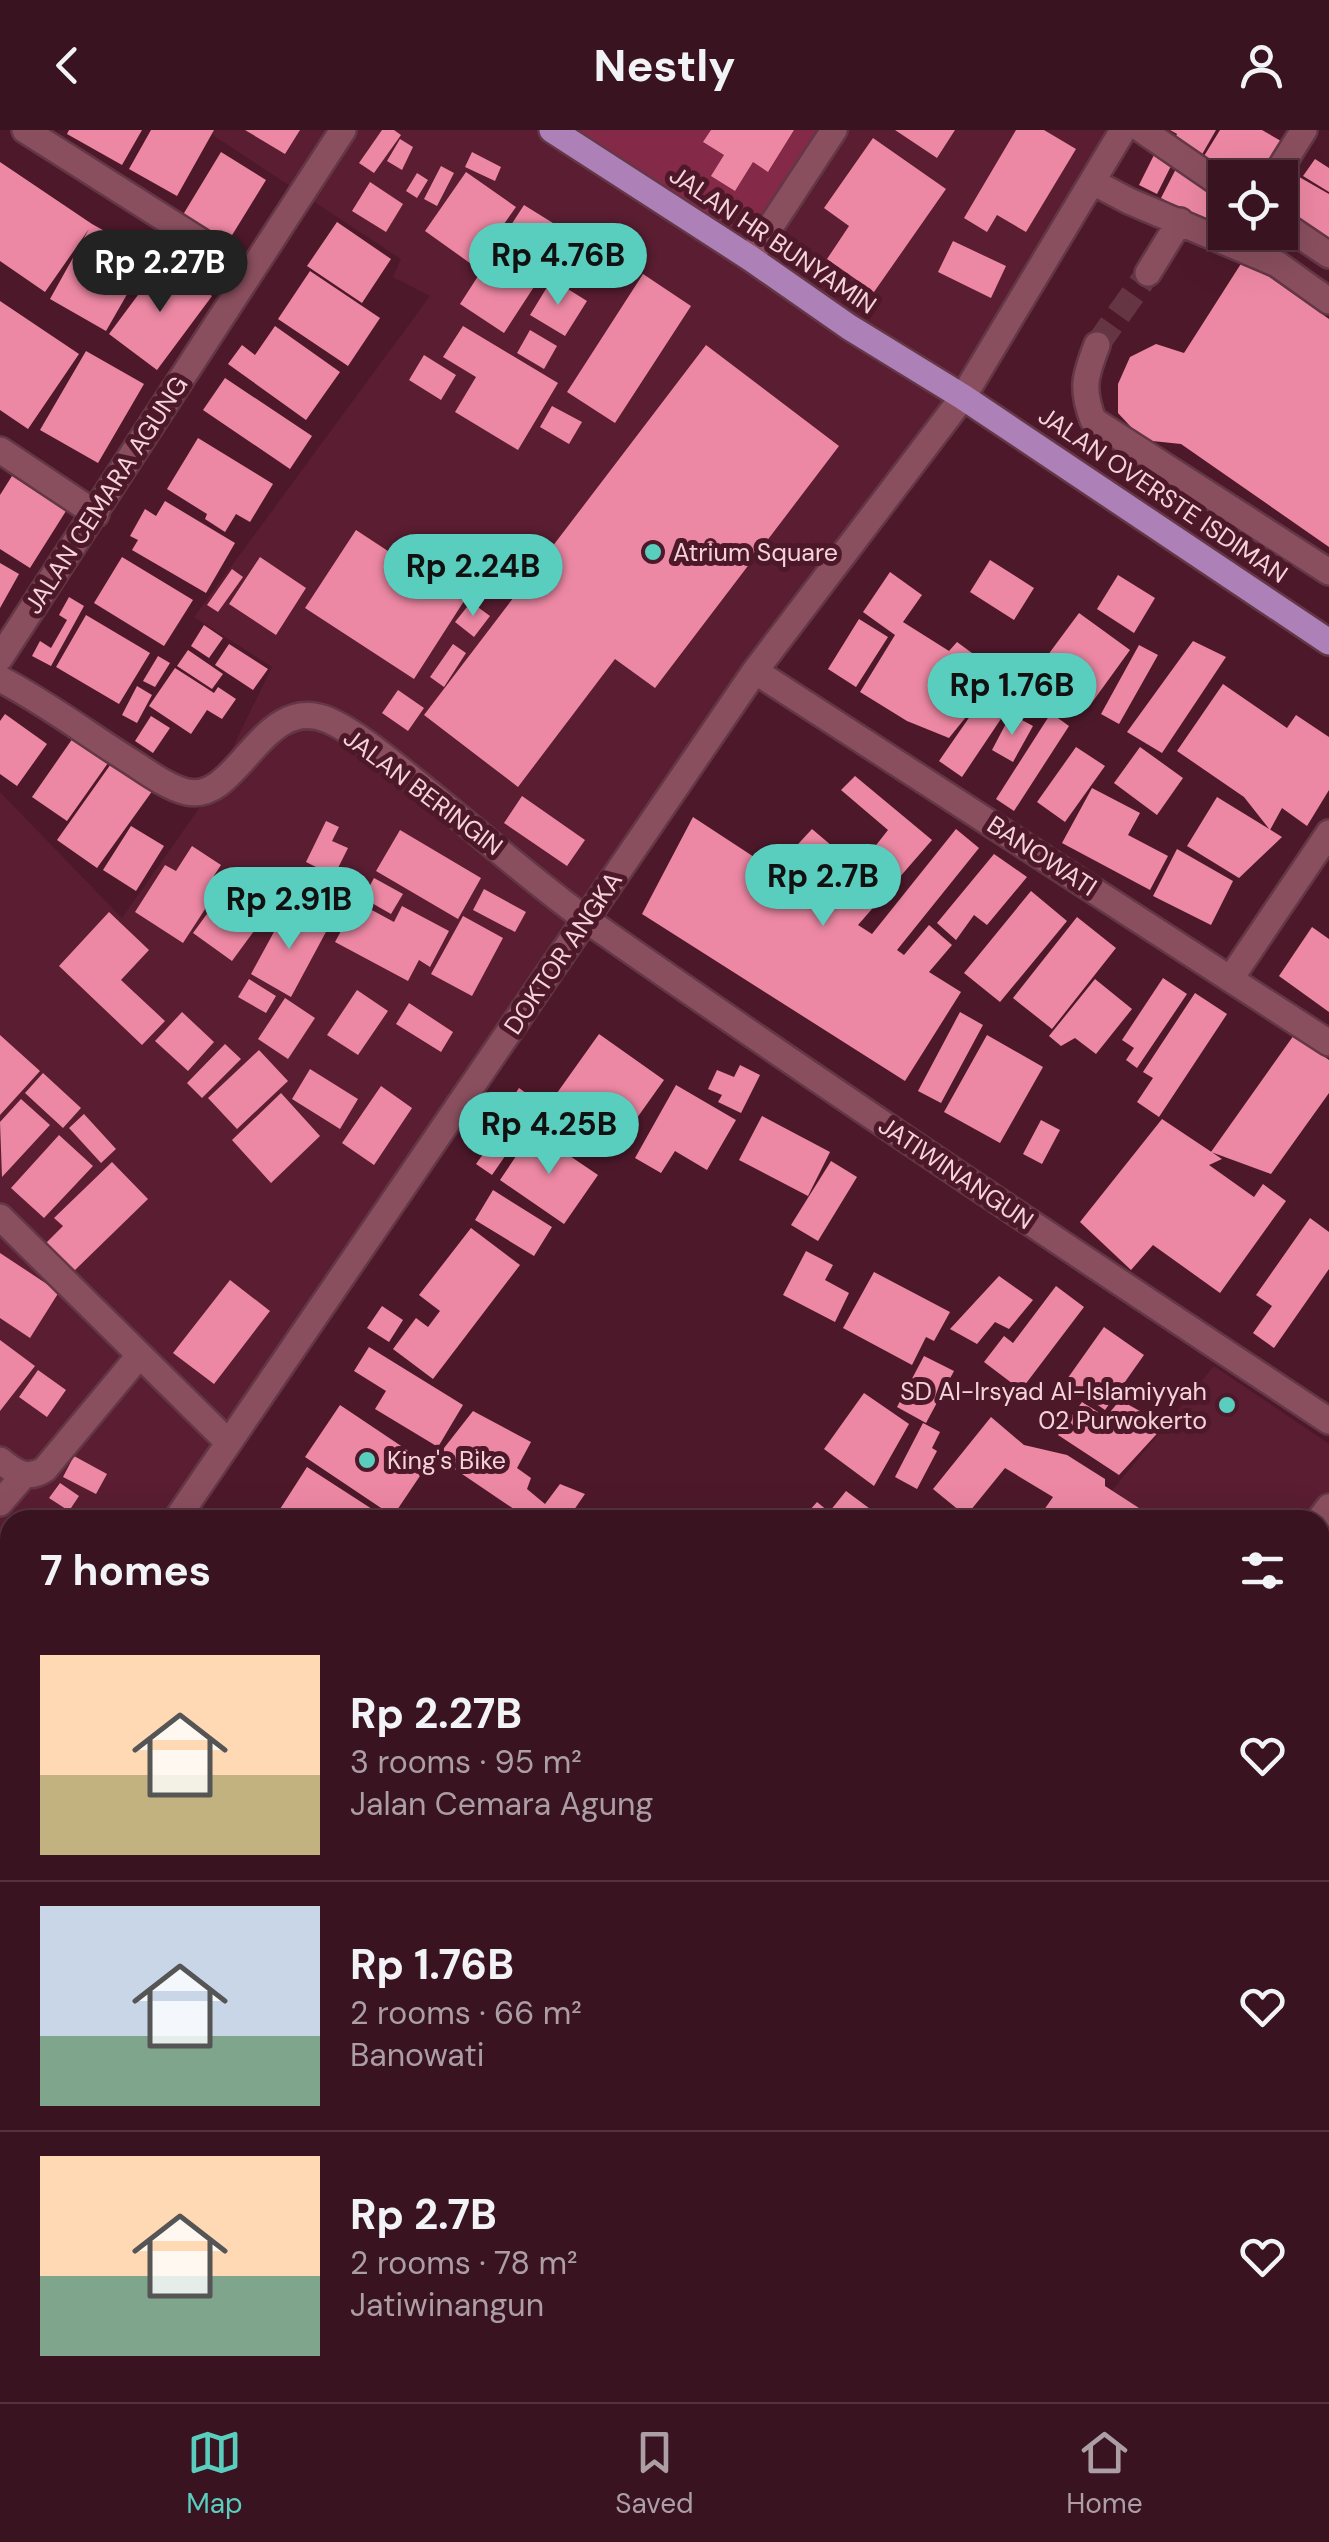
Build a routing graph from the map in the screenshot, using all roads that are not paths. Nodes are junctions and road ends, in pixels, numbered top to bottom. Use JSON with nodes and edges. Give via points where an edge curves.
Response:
{"nodes":[{"id":1,"x":25,"y":130,"type":"edge"},
{"id":2,"x":343,"y":130,"type":"edge"},
{"id":3,"x":552,"y":130,"type":"edge"},
{"id":4,"x":834,"y":130,"type":"edge"},
{"id":5,"x":1123,"y":130,"type":"edge"},
{"id":6,"x":1142,"y":130,"type":"edge"},
{"id":7,"x":1304,"y":130,"type":"edge"},
{"id":8,"x":1285,"y":160,"type":"edge"},
{"id":9,"x":1208,"y":176,"type":"edge"},
{"id":10,"x":1093,"y":182,"type":"junction"},
{"id":11,"x":1180,"y":221,"type":"junction"},
{"id":12,"x":1298,"y":234,"type":"edge"},
{"id":13,"x":1329,"y":255,"type":"edge"},
{"id":14,"x":750,"y":258,"type":"junction"},
{"id":15,"x":249,"y":272,"type":"junction"},
{"id":16,"x":1148,"y":274,"type":"tunnel mouth"},
{"id":17,"x":1329,"y":301,"type":"edge"},
{"id":18,"x":1097,"y":346,"type":"tunnel mouth"},
{"id":19,"x":963,"y":397,"type":"junction"},
{"id":20,"x":0,"y":450,"type":"edge"},
{"id":21,"x":96,"y":514,"type":"junction"},
{"id":22,"x":1329,"y":572,"type":"edge"},
{"id":23,"x":1329,"y":642,"type":"edge"},
{"id":24,"x":0,"y":658,"type":"edge"},
{"id":25,"x":755,"y":671,"type":"junction"},
{"id":26,"x":0,"y":679,"type":"edge"},
{"id":27,"x":1329,"y":832,"type":"edge"},
{"id":28,"x":586,"y":919,"type":"junction"},
{"id":29,"x":1231,"y":978,"type":"junction"},
{"id":30,"x":1329,"y":1043,"type":"edge"},
{"id":31,"x":0,"y":1217,"type":"edge"},
{"id":32,"x":140,"y":1356,"type":"junction"},
{"id":33,"x":1329,"y":1421,"type":"edge"},
{"id":34,"x":228,"y":1442,"type":"junction"},
{"id":35,"x":0,"y":1460,"type":"edge"},
{"id":36,"x":24,"y":1475,"type":"junction"},
{"id":37,"x":0,"y":1503,"type":"edge"},
{"id":38,"x":183,"y":1510,"type":"edge"}],
"edges":[{"from":1,"to":15,"type":"street"},
{"from":2,"to":15,"type":"street","name":"JALAN CEMARA AGUNG"},
{"from":3,"to":14,"type":"main road","name":"JALAN HR BUNYAMIN"},
{"from":4,"to":14,"type":"street"},
{"from":5,"to":10,"type":"street","name":"DOKTOR ANGKA"},
{"from":6,"to":9,"type":"street"},
{"from":7,"to":8,"type":"street"},
{"from":10,"to":11,"type":"street"},
{"from":10,"to":19,"type":"street","name":"DOKTOR ANGKA"},
{"from":11,"to":16,"type":"street"},
{"from":11,"to":17,"type":"street","via":[[1277,264]]},
{"from":12,"to":13,"type":"street"},
{"from":14,"to":19,"type":"main road","name":"JALAN HR BUNYAMIN"},
{"from":15,"to":21,"type":"street","name":"JALAN CEMARA AGUNG"},
{"from":18,"to":22,"type":"street","via":[[1084,397],[1094,420]]},
{"from":19,"to":23,"type":"main road","name":"JALAN OVERSTE ISDIMAN"},
{"from":19,"to":25,"type":"street","name":"DOKTOR ANGKA"},
{"from":20,"to":21,"type":"street"},
{"from":21,"to":24,"type":"street","name":"JALAN CEMARA AGUNG"},
{"from":25,"to":28,"type":"street","name":"DOKTOR ANGKA"},
{"from":25,"to":29,"type":"street","name":"BANOWATI"},
{"from":26,"to":28,"type":"street","name":"JALAN BERINGIN","via":[[186,792],[217,784],[259,741],[294,718],[328,720],[386,758]]},
{"from":27,"to":29,"type":"street"},
{"from":28,"to":33,"type":"street","name":"JATIWINANGUN"},
{"from":28,"to":34,"type":"street","name":"DOKTOR ANGKA"},
{"from":29,"to":30,"type":"street","name":"BANOWATI"},
{"from":31,"to":32,"type":"street"},
{"from":32,"to":34,"type":"street"},
{"from":32,"to":36,"type":"street","via":[[45,1469]]},
{"from":34,"to":38,"type":"street","name":"DOKTOR ANGKA"},
{"from":35,"to":36,"type":"street"},
{"from":36,"to":37,"type":"street"}]}
